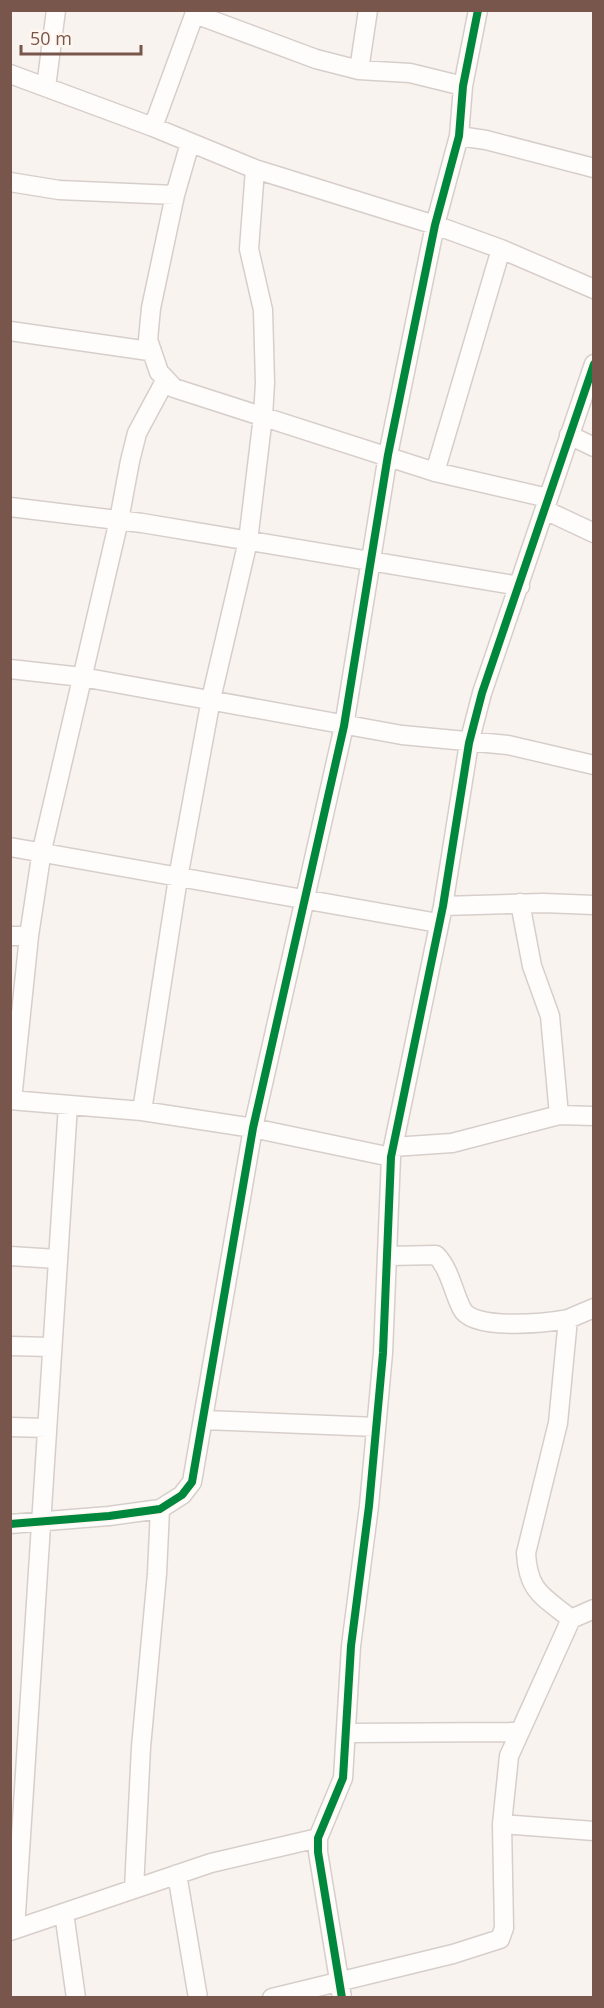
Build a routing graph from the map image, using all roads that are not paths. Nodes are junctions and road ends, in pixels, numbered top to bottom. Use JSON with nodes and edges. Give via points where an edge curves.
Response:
{"nodes":[{"id":1,"x":56,"y":10,"type":"edge"},
{"id":2,"x":368,"y":10,"type":"edge"},
{"id":3,"x":478,"y":10,"type":"edge"},
{"id":4,"x":196,"y":12,"type":"edge"},
{"id":5,"x":359,"y":70,"type":"junction"},
{"id":6,"x":10,"y":74,"type":"edge"},
{"id":7,"x":463,"y":86,"type":"junction"},
{"id":8,"x":46,"y":87,"type":"junction"},
{"id":9,"x":153,"y":127,"type":"junction"},
{"id":10,"x":459,"y":136,"type":"junction"},
{"id":11,"x":190,"y":143,"type":"junction"},
{"id":12,"x":594,"y":168,"type":"edge"},
{"id":13,"x":255,"y":170,"type":"junction"},
{"id":14,"x":10,"y":182,"type":"edge"},
{"id":15,"x":175,"y":195,"type":"junction"},
{"id":16,"x":435,"y":225,"type":"junction"},
{"id":17,"x":501,"y":249,"type":"junction"},
{"id":18,"x":594,"y":289,"type":"edge"},
{"id":19,"x":10,"y":331,"type":"edge"},
{"id":20,"x":149,"y":351,"type":"junction"},
{"id":21,"x":593,"y":369,"type":"edge"},
{"id":22,"x":165,"y":381,"type":"junction"},
{"id":23,"x":263,"y":416,"type":"junction"},
{"id":24,"x":569,"y":435,"type":"junction"},
{"id":25,"x":594,"y":447,"type":"edge"},
{"id":26,"x":388,"y":455,"type":"junction"},
{"id":27,"x":435,"y":472,"type":"junction"},
{"id":28,"x":547,"y":504,"type":"junction"},
{"id":29,"x":10,"y":507,"type":"edge"},
{"id":30,"x":119,"y":520,"type":"junction"},
{"id":31,"x":594,"y":533,"type":"edge"},
{"id":32,"x":248,"y":541,"type":"junction"},
{"id":33,"x":370,"y":559,"type":"junction"},
{"id":34,"x":520,"y":586,"type":"junction"},
{"id":35,"x":10,"y":669,"type":"edge"},
{"id":36,"x":82,"y":677,"type":"junction"},
{"id":37,"x":211,"y":699,"type":"junction"},
{"id":38,"x":344,"y":726,"type":"junction"},
{"id":39,"x":469,"y":743,"type":"junction"},
{"id":40,"x":594,"y":765,"type":"edge"},
{"id":41,"x":10,"y":847,"type":"edge"},
{"id":42,"x":42,"y":850,"type":"junction"},
{"id":43,"x":178,"y":878,"type":"junction"},
{"id":44,"x":306,"y":898,"type":"junction"},
{"id":45,"x":520,"y":903,"type":"junction"},
{"id":46,"x":594,"y":905,"type":"edge"},
{"id":47,"x":441,"y":915,"type":"junction"},
{"id":48,"x":10,"y":936,"type":"edge"},
{"id":49,"x":29,"y":936,"type":"junction"},
{"id":50,"x":11,"y":1100,"type":"edge"},
{"id":51,"x":68,"y":1106,"type":"junction"},
{"id":52,"x":142,"y":1111,"type":"junction"},
{"id":53,"x":559,"y":1115,"type":"junction"},
{"id":54,"x":594,"y":1116,"type":"edge"},
{"id":55,"x":253,"y":1128,"type":"junction"},
{"id":56,"x":392,"y":1152,"type":"junction"},
{"id":57,"x":10,"y":1256,"type":"edge"},
{"id":58,"x":388,"y":1256,"type":"junction"},
{"id":59,"x":57,"y":1259,"type":"junction"},
{"id":60,"x":585,"y":1314,"type":"edge"},
{"id":61,"x":10,"y":1346,"type":"edge"},
{"id":62,"x":50,"y":1347,"type":"junction"},
{"id":63,"x":204,"y":1420,"type":"junction"},
{"id":64,"x":10,"y":1426,"type":"edge"},
{"id":65,"x":376,"y":1427,"type":"junction"},
{"id":66,"x":47,"y":1428,"type":"junction"},
{"id":67,"x":160,"y":1509,"type":"junction"},
{"id":68,"x":43,"y":1523,"type":"junction"},
{"id":69,"x":10,"y":1524,"type":"edge"},
{"id":70,"x":594,"y":1609,"type":"edge"},
{"id":71,"x":571,"y":1619,"type":"junction"},
{"id":72,"x":518,"y":1732,"type":"junction"},
{"id":73,"x":346,"y":1733,"type":"junction"},
{"id":74,"x":502,"y":1824,"type":"junction"},
{"id":75,"x":594,"y":1831,"type":"edge"},
{"id":76,"x":318,"y":1838,"type":"junction"},
{"id":77,"x":177,"y":1874,"type":"junction"},
{"id":78,"x":134,"y":1888,"type":"junction"},
{"id":79,"x":64,"y":1913,"type":"junction"},
{"id":80,"x":13,"y":1930,"type":"edge"},
{"id":81,"x":340,"y":1989,"type":"edge"},
{"id":82,"x":76,"y":1998,"type":"edge"},
{"id":83,"x":198,"y":1998,"type":"edge"},
{"id":84,"x":272,"y":1998,"type":"edge"}],
"edges":[{"from":1,"to":8,"type":"street"},
{"from":2,"to":5,"type":"street"},
{"from":3,"to":7,"type":"street"},
{"from":4,"to":5,"type":"street","via":[[316,59]]},
{"from":4,"to":9,"type":"street"},
{"from":5,"to":7,"type":"street","via":[[410,73]]},
{"from":6,"to":8,"type":"street"},
{"from":7,"to":10,"type":"street"},
{"from":8,"to":9,"type":"street"},
{"from":9,"to":11,"type":"street"},
{"from":10,"to":12,"type":"street"},
{"from":10,"to":16,"type":"street"},
{"from":11,"to":13,"type":"street"},
{"from":11,"to":15,"type":"street"},
{"from":13,"to":16,"type":"street"},
{"from":13,"to":23,"type":"street","via":[[249,249],[263,310]]},
{"from":14,"to":15,"type":"street","via":[[59,190]]},
{"from":15,"to":20,"type":"street","via":[[151,308]]},
{"from":16,"to":17,"type":"street"},
{"from":16,"to":26,"type":"street"},
{"from":17,"to":18,"type":"street"},
{"from":17,"to":27,"type":"street"},
{"from":19,"to":20,"type":"street"},
{"from":20,"to":22,"type":"street"},
{"from":21,"to":24,"type":"street"},
{"from":22,"to":23,"type":"street","via":[[174,388]]},
{"from":22,"to":30,"type":"street","via":[[137,433]]},
{"from":23,"to":26,"type":"street"},
{"from":23,"to":32,"type":"street"},
{"from":24,"to":25,"type":"street"},
{"from":24,"to":28,"type":"street"},
{"from":26,"to":27,"type":"street"},
{"from":26,"to":33,"type":"street"},
{"from":27,"to":28,"type":"street"},
{"from":28,"to":31,"type":"street"},
{"from":28,"to":34,"type":"street"},
{"from":29,"to":30,"type":"street"},
{"from":30,"to":32,"type":"street"},
{"from":30,"to":36,"type":"street"},
{"from":32,"to":33,"type":"street"},
{"from":32,"to":37,"type":"street"},
{"from":33,"to":34,"type":"street"},
{"from":33,"to":38,"type":"street"},
{"from":34,"to":39,"type":"street","via":[[482,693]]},
{"from":35,"to":36,"type":"street"},
{"from":36,"to":37,"type":"street"},
{"from":36,"to":42,"type":"street"},
{"from":37,"to":38,"type":"street"},
{"from":37,"to":43,"type":"street"},
{"from":38,"to":39,"type":"street"},
{"from":38,"to":44,"type":"street"},
{"from":39,"to":40,"type":"street","via":[[508,745]]},
{"from":39,"to":47,"type":"street"},
{"from":41,"to":42,"type":"street"},
{"from":42,"to":43,"type":"street"},
{"from":42,"to":49,"type":"street"},
{"from":43,"to":44,"type":"street"},
{"from":43,"to":52,"type":"street"},
{"from":44,"to":47,"type":"street"},
{"from":44,"to":55,"type":"street"},
{"from":45,"to":46,"type":"street"},
{"from":45,"to":47,"type":"street"},
{"from":45,"to":53,"type":"street","via":[[532,966],[550,1016]]},
{"from":47,"to":56,"type":"street"},
{"from":48,"to":49,"type":"street"},
{"from":49,"to":50,"type":"street"},
{"from":50,"to":51,"type":"street"},
{"from":51,"to":52,"type":"street"},
{"from":51,"to":59,"type":"street"},
{"from":52,"to":55,"type":"street"},
{"from":53,"to":54,"type":"street"},
{"from":53,"to":56,"type":"street","via":[[452,1143]]},
{"from":55,"to":56,"type":"street"},
{"from":55,"to":63,"type":"street"},
{"from":56,"to":58,"type":"street"},
{"from":57,"to":59,"type":"street"},
{"from":58,"to":60,"type":"street","via":[[436,1255],[463,1311],[473,1320],[543,1323]]},
{"from":58,"to":65,"type":"street"},
{"from":59,"to":62,"type":"street"},
{"from":60,"to":71,"type":"street","via":[[526,1553],[532,1587]]},
{"from":61,"to":62,"type":"street"},
{"from":62,"to":66,"type":"street"},
{"from":63,"to":65,"type":"street"},
{"from":63,"to":67,"type":"street","via":[[192,1482],[182,1495]]},
{"from":64,"to":66,"type":"street"},
{"from":65,"to":73,"type":"street","via":[[351,1646]]},
{"from":66,"to":68,"type":"street"},
{"from":67,"to":68,"type":"street"},
{"from":67,"to":78,"type":"street"},
{"from":68,"to":69,"type":"street"},
{"from":68,"to":80,"type":"street"},
{"from":70,"to":71,"type":"street"},
{"from":71,"to":72,"type":"street"},
{"from":72,"to":73,"type":"street"},
{"from":72,"to":74,"type":"street","via":[[509,1756]]},
{"from":73,"to":76,"type":"street","via":[[343,1778]]},
{"from":74,"to":75,"type":"street"},
{"from":74,"to":81,"type":"street","via":[[504,1928],[500,1939]]},
{"from":76,"to":77,"type":"street"},
{"from":76,"to":81,"type":"street"},
{"from":77,"to":78,"type":"street"},
{"from":77,"to":83,"type":"street"},
{"from":78,"to":79,"type":"street"},
{"from":79,"to":80,"type":"street"},
{"from":79,"to":82,"type":"street"},
{"from":81,"to":84,"type":"street"}]}
